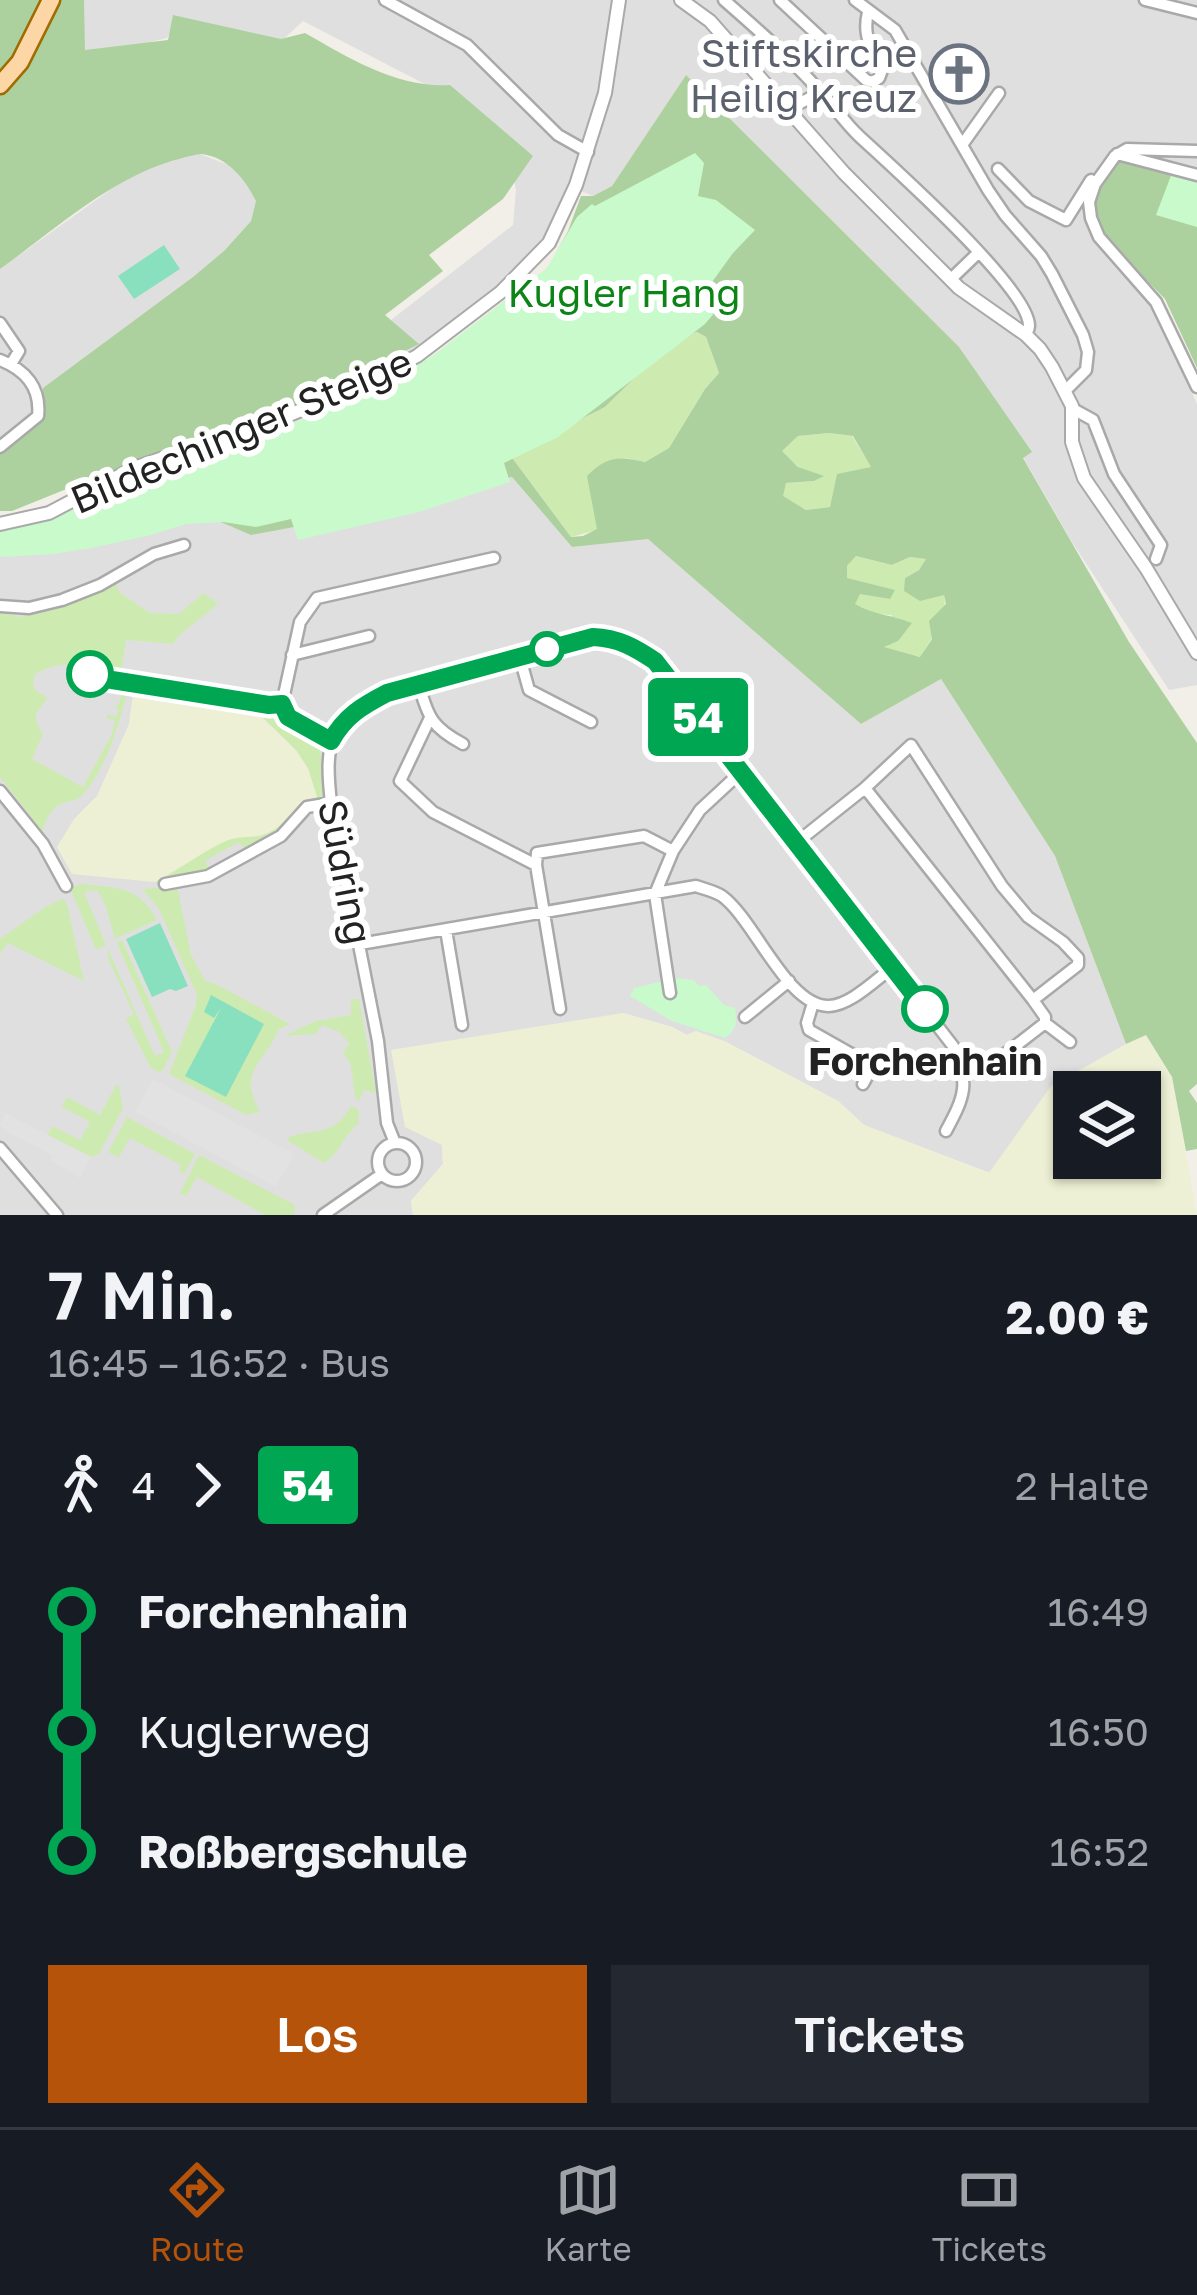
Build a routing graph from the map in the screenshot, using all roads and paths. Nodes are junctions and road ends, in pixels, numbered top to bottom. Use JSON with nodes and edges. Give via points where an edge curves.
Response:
{"nodes":[{"id":1,"x":51,"y":0,"type":"edge"},
{"id":2,"x":385,"y":0,"type":"edge"},
{"id":3,"x":619,"y":0,"type":"edge"},
{"id":4,"x":682,"y":0,"type":"edge"},
{"id":5,"x":724,"y":0,"type":"edge"},
{"id":6,"x":780,"y":0,"type":"edge"},
{"id":7,"x":855,"y":0,"type":"edge"},
{"id":8,"x":1145,"y":0,"type":"edge"},
{"id":9,"x":1168,"y":3,"type":"edge"},
{"id":10,"x":868,"y":12,"type":"junction"},
{"id":11,"x":1197,"y":13,"type":"edge"},
{"id":12,"x":0,"y":85,"type":"edge"},
{"id":13,"x":821,"y":92,"type":"junction"},
{"id":14,"x":999,"y":93,"type":"dead end"},
{"id":15,"x":789,"y":110,"type":"junction"},
{"id":16,"x":964,"y":150,"type":"junction"},
{"id":17,"x":588,"y":152,"type":"junction"},
{"id":18,"x":1197,"y":152,"type":"edge"},
{"id":19,"x":1117,"y":154,"type":"junction"},
{"id":20,"x":1107,"y":167,"type":"junction"},
{"id":21,"x":998,"y":170,"type":"dead end"},
{"id":22,"x":1197,"y":175,"type":"edge"},
{"id":23,"x":978,"y":253,"type":"junction"},
{"id":24,"x":951,"y":279,"type":"junction"},
{"id":25,"x":0,"y":323,"type":"edge"},
{"id":26,"x":1026,"y":335,"type":"junction"},
{"id":27,"x":5,"y":362,"type":"edge"},
{"id":28,"x":1197,"y":387,"type":"edge"},
{"id":29,"x":1066,"y":390,"type":"junction"},
{"id":30,"x":1072,"y":409,"type":"junction"},
{"id":31,"x":0,"y":447,"type":"edge"},
{"id":32,"x":0,"y":524,"type":"edge"},
{"id":33,"x":184,"y":545,"type":"dead end"},
{"id":34,"x":494,"y":557,"type":"dead end"},
{"id":35,"x":1156,"y":559,"type":"dead end"},
{"id":36,"x":0,"y":606,"type":"edge"},
{"id":37,"x":369,"y":636,"type":"dead end"},
{"id":38,"x":1197,"y":652,"type":"edge"},
{"id":39,"x":292,"y":655,"type":"junction"},
{"id":40,"x":520,"y":658,"type":"junction"},
{"id":41,"x":74,"y":669,"type":"dead end"},
{"id":42,"x":419,"y":685,"type":"junction"},
{"id":43,"x":282,"y":704,"type":"junction"},
{"id":44,"x":430,"y":718,"type":"junction"},
{"id":45,"x":591,"y":722,"type":"dead end"},
{"id":46,"x":331,"y":741,"type":"junction"},
{"id":47,"x":463,"y":744,"type":"dead end"},
{"id":48,"x":741,"y":772,"type":"junction"},
{"id":49,"x":865,"y":788,"type":"junction"},
{"id":50,"x":0,"y":791,"type":"edge"},
{"id":51,"x":331,"y":803,"type":"junction"},
{"id":52,"x":796,"y":843,"type":"junction"},
{"id":53,"x":673,"y":851,"type":"junction"},
{"id":54,"x":536,"y":865,"type":"junction"},
{"id":55,"x":165,"y":884,"type":"dead end"},
{"id":56,"x":66,"y":886,"type":"dead end"},
{"id":57,"x":655,"y":894,"type":"junction"},
{"id":58,"x":545,"y":914,"type":"junction"},
{"id":59,"x":446,"y":930,"type":"junction"},
{"id":60,"x":361,"y":944,"type":"junction"},
{"id":61,"x":892,"y":968,"type":"junction"},
{"id":62,"x":789,"y":981,"type":"junction"},
{"id":63,"x":670,"y":993,"type":"dead end"},
{"id":64,"x":1034,"y":1000,"type":"junction"},
{"id":65,"x":812,"y":1003,"type":"junction"},
{"id":66,"x":560,"y":1009,"type":"dead end"},
{"id":67,"x":745,"y":1017,"type":"dead end"},
{"id":68,"x":1045,"y":1023,"type":"junction"},
{"id":69,"x":462,"y":1025,"type":"dead end"},
{"id":70,"x":1070,"y":1042,"type":"dead end"},
{"id":71,"x":964,"y":1070,"type":"junction"},
{"id":72,"x":863,"y":1084,"type":"dead end"},
{"id":73,"x":946,"y":1130,"type":"dead end"},
{"id":74,"x":395,"y":1143,"type":"junction"},
{"id":75,"x":0,"y":1148,"type":"edge"},
{"id":76,"x":382,"y":1174,"type":"junction"},
{"id":77,"x":57,"y":1215,"type":"edge"},
{"id":78,"x":322,"y":1215,"type":"edge"}],
"edges":[{"from":1,"to":12,"type":"main road"},
{"from":2,"to":17,"type":"street","via":[[467,45],[559,135]]},
{"from":3,"to":17,"type":"street","name":"Bildechinger Steige"},
{"from":4,"to":15,"type":"street"},
{"from":5,"to":13,"type":"street"},
{"from":6,"to":10,"type":"street","via":[[873,82],[882,70],[864,28]]},
{"from":7,"to":10,"type":"street"},
{"from":8,"to":9,"type":"street"},
{"from":9,"to":11,"type":"street"},
{"from":10,"to":16,"type":"street","via":[[895,30]]},
{"from":13,"to":15,"type":"street"},
{"from":13,"to":23,"type":"street"},
{"from":14,"to":16,"type":"street"},
{"from":15,"to":24,"type":"street"},
{"from":16,"to":29,"type":"street","via":[[1046,263],[1083,335],[1088,364]]},
{"from":17,"to":32,"type":"street","name":"Bildechinger Steige","via":[[537,258],[418,356],[289,415],[134,468],[49,513]]},
{"from":18,"to":19,"type":"street"},
{"from":19,"to":20,"type":"street"},
{"from":19,"to":22,"type":"street"},
{"from":20,"to":21,"type":"street","via":[[1066,220],[1029,201]]},
{"from":20,"to":28,"type":"street","via":[[1095,184],[1090,218],[1156,302]]},
{"from":23,"to":24,"type":"street"},
{"from":23,"to":26,"type":"street","via":[[1019,302]]},
{"from":24,"to":26,"type":"street"},
{"from":25,"to":27,"type":"street","via":[[19,351]]},
{"from":26,"to":29,"type":"street"},
{"from":27,"to":31,"type":"street","via":[[25,373],[39,402],[38,416]]},
{"from":29,"to":30,"type":"street"},
{"from":30,"to":35,"type":"street","via":[[1093,420],[1114,474],[1161,545]]},
{"from":30,"to":38,"type":"street","via":[[1084,478]]},
{"from":33,"to":36,"type":"street","via":[[62,600]]},
{"from":34,"to":39,"type":"street","via":[[317,598]]},
{"from":37,"to":39,"type":"street"},
{"from":39,"to":43,"type":"street"},
{"from":40,"to":42,"type":"street","name":"Südring"},
{"from":40,"to":45,"type":"street","via":[[529,690]]},
{"from":40,"to":48,"type":"street","name":"Südring","via":[[593,637],[632,645],[655,661]]},
{"from":41,"to":43,"type":"street"},
{"from":42,"to":44,"type":"street"},
{"from":42,"to":46,"type":"street","name":"Südring","via":[[358,708]]},
{"from":43,"to":46,"type":"street","via":[[288,717]]},
{"from":44,"to":47,"type":"street"},
{"from":44,"to":54,"type":"street","via":[[400,781],[433,812]]},
{"from":46,"to":51,"type":"street","name":"Südring"},
{"from":48,"to":52,"type":"street","name":"Südring"},
{"from":48,"to":53,"type":"street","via":[[700,810]]},
{"from":49,"to":52,"type":"street"},
{"from":49,"to":64,"type":"street"},
{"from":49,"to":64,"type":"street","via":[[911,746],[1002,886],[1078,958]]},
{"from":50,"to":56,"type":"street"},
{"from":51,"to":55,"type":"street","via":[[308,807],[281,836],[208,876]]},
{"from":51,"to":60,"type":"street","name":"Südring"},
{"from":52,"to":61,"type":"street","name":"Südring"},
{"from":53,"to":54,"type":"street","via":[[644,836],[537,854]]},
{"from":53,"to":57,"type":"street"},
{"from":54,"to":58,"type":"street"},
{"from":57,"to":58,"type":"street"},
{"from":57,"to":62,"type":"street","via":[[696,886],[719,893]]},
{"from":57,"to":63,"type":"street"},
{"from":58,"to":59,"type":"street"},
{"from":58,"to":66,"type":"street"},
{"from":59,"to":60,"type":"street"},
{"from":59,"to":69,"type":"street"},
{"from":60,"to":74,"type":"street","name":"Südring"},
{"from":61,"to":65,"type":"street","via":[[832,1006]]},
{"from":61,"to":71,"type":"street","name":"Südring"},
{"from":62,"to":65,"type":"street"},
{"from":62,"to":67,"type":"street"},
{"from":64,"to":68,"type":"street"},
{"from":65,"to":72,"type":"street","via":[[809,1030],[862,1060],[871,1070]]},
{"from":68,"to":70,"type":"street"},
{"from":68,"to":71,"type":"street","via":[[987,1068]]},
{"from":71,"to":73,"type":"street"},
{"from":74,"to":76,"type":"street","via":[[381,1152]]},
{"from":74,"to":76,"type":"street","via":[[421,1158],[404,1179]]},
{"from":75,"to":77,"type":"street"},
{"from":76,"to":78,"type":"street"}]}
